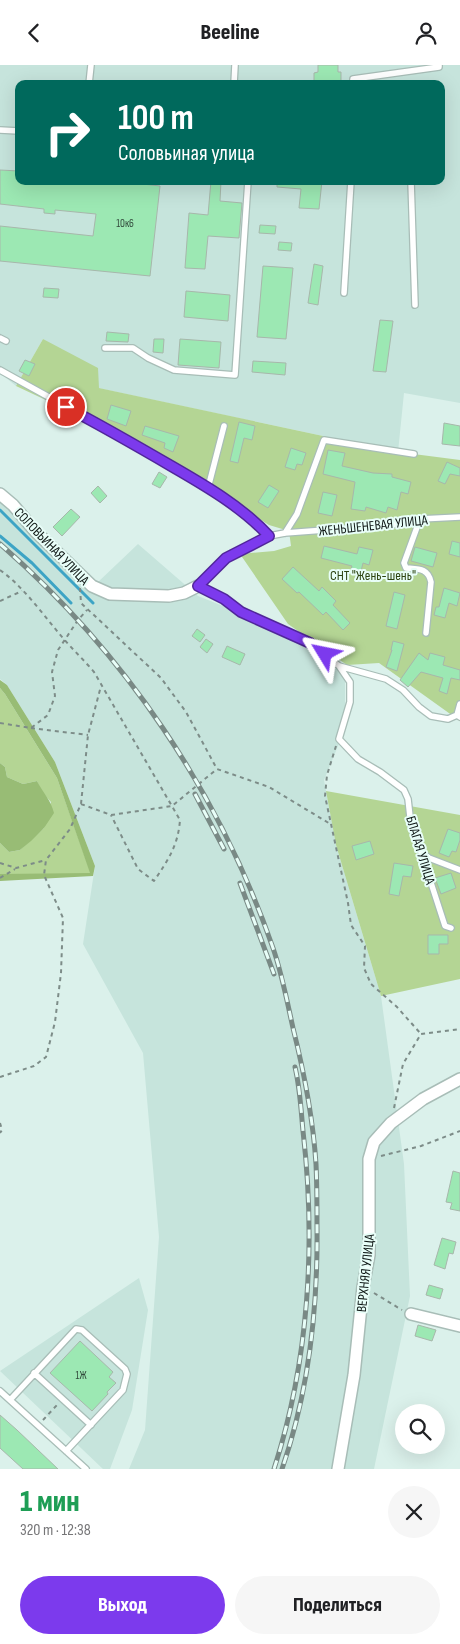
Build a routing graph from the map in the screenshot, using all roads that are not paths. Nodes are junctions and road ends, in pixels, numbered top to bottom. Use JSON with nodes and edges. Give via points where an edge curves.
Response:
{"nodes":[{"id":1,"x":90,"y":65,"type":"edge"},
{"id":2,"x":235,"y":65,"type":"edge"},
{"id":3,"x":439,"y":65,"type":"edge"},
{"id":4,"x":89,"y":80,"type":"edge"},
{"id":5,"x":234,"y":80,"type":"edge"},
{"id":6,"x":353,"y":80,"type":"edge"},
{"id":7,"x":0,"y":130,"type":"edge"},
{"id":8,"x":15,"y":131,"type":"edge"},
{"id":9,"x":248,"y":185,"type":"edge"},
{"id":10,"x":351,"y":185,"type":"edge"},
{"id":11,"x":411,"y":185,"type":"edge"},
{"id":12,"x":344,"y":293,"type":"dead end"},
{"id":13,"x":416,"y":305,"type":"dead end"},
{"id":14,"x":105,"y":348,"type":"dead end"},
{"id":15,"x":0,"y":371,"type":"edge"},
{"id":16,"x":224,"y":426,"type":"dead end"},
{"id":17,"x":414,"y":455,"type":"dead end"},
{"id":18,"x":208,"y":488,"type":"junction"},
{"id":19,"x":0,"y":494,"type":"edge"},
{"id":20,"x":460,"y":517,"type":"edge"},
{"id":21,"x":420,"y":519,"type":"junction"},
{"id":22,"x":285,"y":533,"type":"junction"},
{"id":23,"x":269,"y":536,"type":"junction"},
{"id":24,"x":198,"y":586,"type":"junction"},
{"id":25,"x":426,"y":633,"type":"dead end"},
{"id":26,"x":339,"y":666,"type":"junction"},
{"id":27,"x":460,"y":704,"type":"edge"},
{"id":28,"x":459,"y":716,"type":"edge"},
{"id":29,"x":421,"y":852,"type":"junction"},
{"id":30,"x":460,"y":869,"type":"edge"},
{"id":31,"x":451,"y":928,"type":"dead end"},
{"id":32,"x":460,"y":1079,"type":"edge"},
{"id":33,"x":410,"y":1314,"type":"road end"},
{"id":34,"x":460,"y":1326,"type":"edge"},
{"id":35,"x":34,"y":1373,"type":"junction"},
{"id":36,"x":0,"y":1391,"type":"edge"},
{"id":37,"x":10,"y":1400,"type":"junction"},
{"id":38,"x":91,"y":1425,"type":"junction"},
{"id":39,"x":66,"y":1451,"type":"junction"},
{"id":40,"x":86,"y":1469,"type":"edge"},
{"id":41,"x":338,"y":1469,"type":"edge"}],
"edges":[{"from":1,"to":4,"type":"lane"},
{"from":2,"to":5,"type":"lane"},
{"from":3,"to":6,"type":"lane"},
{"from":7,"to":8,"type":"lane"},
{"from":9,"to":14,"type":"lane","via":[[235,375],[174,369],[133,348]]},
{"from":10,"to":12,"type":"lane"},
{"from":11,"to":13,"type":"lane"},
{"from":15,"to":18,"type":"lane"},
{"from":16,"to":18,"type":"lane"},
{"from":17,"to":22,"type":"lane","via":[[324,440],[296,514]]},
{"from":18,"to":23,"type":"lane"},
{"from":19,"to":24,"type":"street","name":"СОЛОВЬИНАЯ УЛИЦА","via":[[92,587],[110,594],[170,595]]},
{"from":20,"to":21,"type":"lane","name":"ЖЕНЬШЕНЕВАЯ УЛИЦА"},
{"from":21,"to":22,"type":"lane","name":"ЖЕНЬШЕНЕВАЯ УЛИЦА","via":[[391,525]]},
{"from":21,"to":25,"type":"lane","via":[[404,563],[406,568],[426,571],[430,575]]},
{"from":22,"to":23,"type":"lane","name":"СОЛОВЬИНАЯ УЛИЦА"},
{"from":23,"to":24,"type":"lane","name":"СОЛОВЬИНАЯ УЛИЦА","via":[[226,558]]},
{"from":24,"to":26,"type":"lane","via":[[241,612],[310,643]]},
{"from":26,"to":28,"type":"lane","via":[[386,679],[403,690],[431,717],[448,719]]},
{"from":26,"to":29,"type":"lane","name":"БЛАГАЯ УЛИЦА","via":[[350,682],[350,702],[338,739],[358,759],[404,790],[411,826]]},
{"from":27,"to":28,"type":"lane"},
{"from":29,"to":30,"type":"lane"},
{"from":29,"to":31,"type":"lane","name":"БЛАГАЯ УЛИЦА","via":[[445,926]]},
{"from":32,"to":41,"type":"street","name":"ВЕРХНЯЯ УЛИЦА","via":[[423,1099],[391,1123],[374,1142],[369,1159],[369,1255]]},
{"from":33,"to":34,"type":"street"},
{"from":35,"to":37,"type":"lane"},
{"from":35,"to":38,"type":"lane"},
{"from":35,"to":38,"type":"lane","via":[[73,1331],[79,1329],[118,1363],[126,1371],[123,1390]]},
{"from":36,"to":37,"type":"lane"},
{"from":37,"to":39,"type":"lane"},
{"from":38,"to":39,"type":"lane"},
{"from":39,"to":40,"type":"lane"}]}
